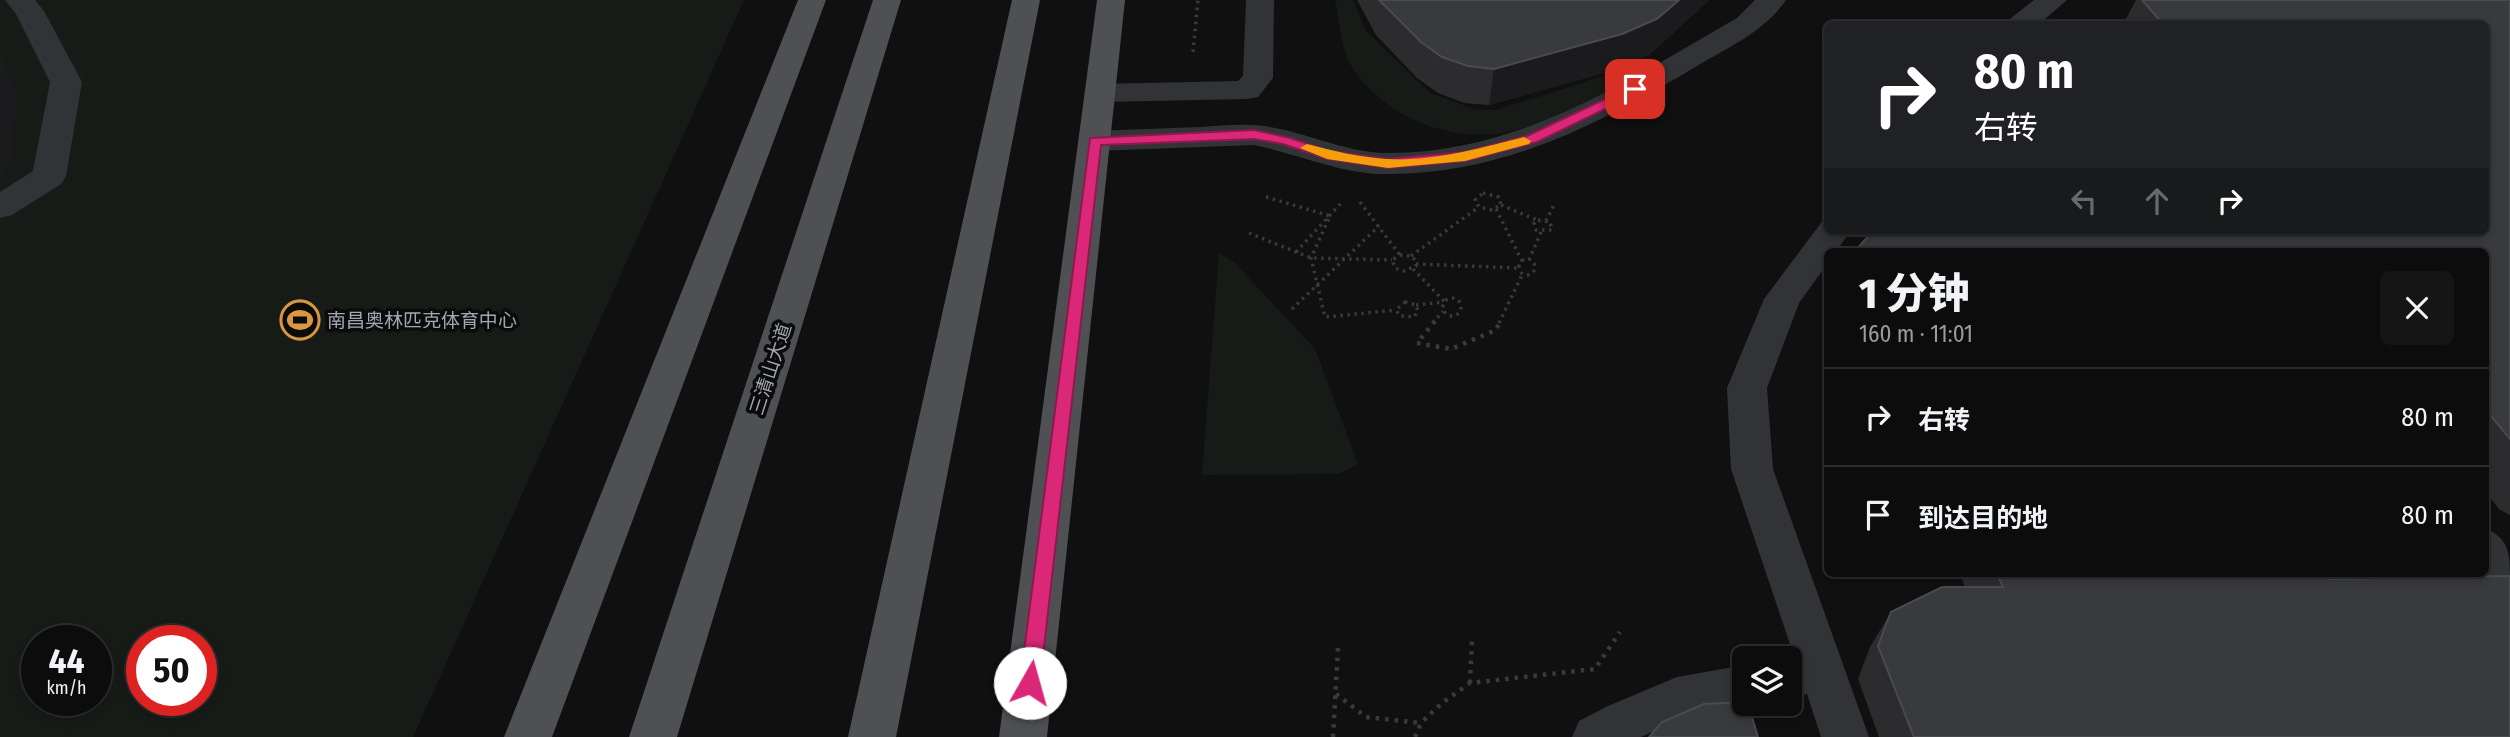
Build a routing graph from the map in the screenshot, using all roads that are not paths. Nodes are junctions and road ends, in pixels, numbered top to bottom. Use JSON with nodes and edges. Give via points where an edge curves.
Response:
{"nodes":[{"id":1,"x":19,"y":0,"type":"edge"},
{"id":2,"x":812,"y":0,"type":"edge"},
{"id":3,"x":887,"y":0,"type":"edge"},
{"id":4,"x":1026,"y":0,"type":"edge"},
{"id":5,"x":1111,"y":0,"type":"edge"},
{"id":6,"x":1260,"y":0,"type":"edge"},
{"id":7,"x":1772,"y":0,"type":"edge"},
{"id":8,"x":2053,"y":0,"type":"edge"},
{"id":9,"x":2025,"y":21,"type":"edge"},
{"id":10,"x":1100,"y":93,"type":"junction"},
{"id":11,"x":1094,"y":141,"type":"junction"},
{"id":12,"x":0,"y":207,"type":"edge"},
{"id":13,"x":1830,"y":235,"type":"edge"},
{"id":14,"x":1807,"y":674,"type":"edge"},
{"id":15,"x":1732,"y":688,"type":"edge"},
{"id":16,"x":880,"y":723,"type":"edge"},
{"id":17,"x":528,"y":737,"type":"edge"},
{"id":18,"x":653,"y":737,"type":"edge"},
{"id":19,"x":1023,"y":737,"type":"edge"},
{"id":20,"x":1596,"y":737,"type":"edge"},
{"id":21,"x":1846,"y":737,"type":"edge"}],
"edges":[{"from":1,"to":12,"type":"street","via":[[66,82],[49,176]]},
{"from":2,"to":17,"type":"main road"},
{"from":3,"to":18,"type":"main road","name":"三清山大道"},
{"from":4,"to":16,"type":"main road"},
{"from":5,"to":10,"type":"main road"},
{"from":6,"to":10,"type":"street","via":[[1258,78],[1247,90]]},
{"from":7,"to":11,"type":"street","via":[[1747,24],[1613,102],[1532,139],[1465,156],[1388,163],[1327,155],[1254,135]]},
{"from":8,"to":9,"type":"street"},
{"from":10,"to":11,"type":"main road"},
{"from":11,"to":19,"type":"main road"},
{"from":13,"to":14,"type":"street","via":[[1782,299],[1747,388],[1752,469]]},
{"from":14,"to":21,"type":"street"},
{"from":15,"to":20,"type":"street","via":[[1677,698]]}]}
